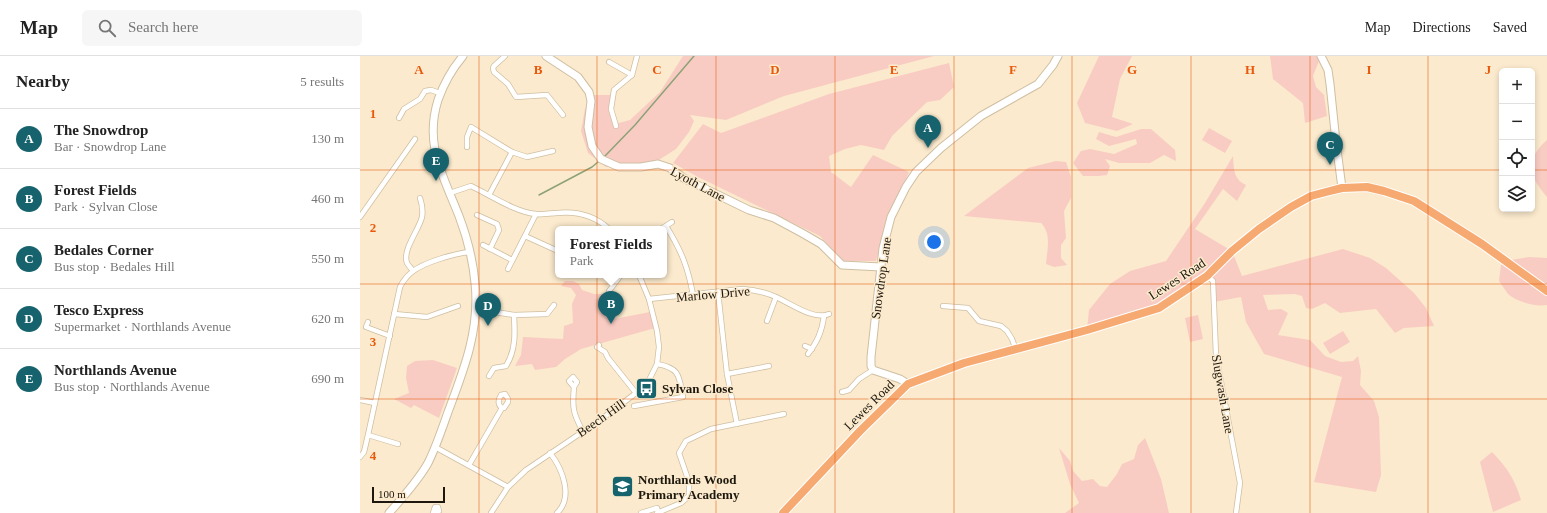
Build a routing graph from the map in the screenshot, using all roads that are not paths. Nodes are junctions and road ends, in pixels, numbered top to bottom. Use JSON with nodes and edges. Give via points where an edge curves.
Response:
{"nodes":[{"id":1,"x":463,"y":56,"type":"edge"},
{"id":2,"x":505,"y":56,"type":"edge"},
{"id":3,"x":546,"y":56,"type":"edge"},
{"id":4,"x":637,"y":56,"type":"edge"},
{"id":5,"x":1058,"y":56,"type":"edge"},
{"id":6,"x":1321,"y":56,"type":"edge"},
{"id":7,"x":609,"y":62,"type":"dead end"},
{"id":8,"x":632,"y":75,"type":"junction"},
{"id":9,"x":440,"y":95,"type":"junction"},
{"id":10,"x":562,"y":115,"type":"dead end"},
{"id":11,"x":399,"y":118,"type":"dead end"},
{"id":12,"x":616,"y":126,"type":"dead end"},
{"id":13,"x":416,"y":139,"type":"dead end"},
{"id":14,"x":467,"y":147,"type":"dead end"},
{"id":15,"x":553,"y":151,"type":"dead end"},
{"id":16,"x":512,"y":152,"type":"junction"},
{"id":17,"x":1342,"y":188,"type":"junction"},
{"id":18,"x":450,"y":193,"type":"junction"},
{"id":19,"x":489,"y":195,"type":"junction"},
{"id":20,"x":420,"y":198,"type":"dead end"},
{"id":21,"x":536,"y":214,"type":"junction"},
{"id":22,"x":477,"y":215,"type":"dead end"},
{"id":23,"x":360,"y":217,"type":"edge"},
{"id":24,"x":672,"y":222,"type":"dead end"},
{"id":25,"x":605,"y":226,"type":"edge"},
{"id":26,"x":666,"y":226,"type":"edge"},
{"id":27,"x":667,"y":228,"type":"edge"},
{"id":28,"x":525,"y":236,"type":"junction"},
{"id":29,"x":483,"y":246,"type":"dead end"},
{"id":30,"x":490,"y":249,"type":"junction"},
{"id":31,"x":555,"y":250,"type":"edge"},
{"id":32,"x":469,"y":252,"type":"junction"},
{"id":33,"x":512,"y":260,"type":"junction"},
{"id":34,"x":881,"y":267,"type":"junction"},
{"id":35,"x":508,"y":269,"type":"dead end"},
{"id":36,"x":413,"y":271,"type":"junction"},
{"id":37,"x":1208,"y":276,"type":"junction"},
{"id":38,"x":619,"y":278,"type":"edge"},
{"id":39,"x":640,"y":278,"type":"edge"},
{"id":40,"x":609,"y":291,"type":"dead end"},
{"id":41,"x":1547,"y":291,"type":"edge"},
{"id":42,"x":718,"y":292,"type":"junction"},
{"id":43,"x":693,"y":295,"type":"junction"},
{"id":44,"x":776,"y":297,"type":"junction"},
{"id":45,"x":649,"y":299,"type":"junction"},
{"id":46,"x":554,"y":305,"type":"dead end"},
{"id":47,"x":458,"y":306,"type":"dead end"},
{"id":48,"x":943,"y":306,"type":"dead end"},
{"id":49,"x":476,"y":309,"type":"junction"},
{"id":50,"x":394,"y":314,"type":"junction"},
{"id":51,"x":514,"y":315,"type":"junction"},
{"id":52,"x":767,"y":317,"type":"dead end"},
{"id":53,"x":368,"y":322,"type":"dead end"},
{"id":54,"x":390,"y":336,"type":"junction"},
{"id":55,"x":598,"y":345,"type":"dead end"},
{"id":56,"x":805,"y":346,"type":"dead end"},
{"id":57,"x":812,"y":349,"type":"junction"},
{"id":58,"x":1016,"y":350,"type":"junction"},
{"id":59,"x":808,"y":354,"type":"dead end"},
{"id":60,"x":657,"y":364,"type":"junction"},
{"id":61,"x":769,"y":366,"type":"dead end"},
{"id":62,"x":873,"y":370,"type":"junction"},
{"id":63,"x":727,"y":374,"type":"junction"},
{"id":64,"x":489,"y":376,"type":"dead end"},
{"id":65,"x":908,"y":384,"type":"junction"},
{"id":66,"x":574,"y":386,"type":"dead end"},
{"id":67,"x":842,"y":392,"type":"dead end"},
{"id":68,"x":636,"y":393,"type":"junction"},
{"id":69,"x":360,"y":400,"type":"edge"},
{"id":70,"x":375,"y":403,"type":"junction"},
{"id":71,"x":634,"y":406,"type":"dead end"},
{"id":72,"x":502,"y":408,"type":"dead end"},
{"id":73,"x":784,"y":414,"type":"dead end"},
{"id":74,"x":737,"y":424,"type":"junction"},
{"id":75,"x":583,"y":432,"type":"junction"},
{"id":76,"x":368,"y":435,"type":"junction"},
{"id":77,"x":398,"y":444,"type":"dead end"},
{"id":78,"x":435,"y":446,"type":"junction"},
{"id":79,"x":550,"y":453,"type":"junction"},
{"id":80,"x":360,"y":457,"type":"edge"},
{"id":81,"x":469,"y":465,"type":"junction"},
{"id":82,"x":508,"y":486,"type":"junction"},
{"id":83,"x":389,"y":513,"type":"edge"},
{"id":84,"x":491,"y":513,"type":"edge"},
{"id":85,"x":557,"y":513,"type":"edge"},
{"id":86,"x":641,"y":513,"type":"edge"},
{"id":87,"x":658,"y":513,"type":"edge"},
{"id":88,"x":782,"y":513,"type":"edge"},
{"id":89,"x":1236,"y":513,"type":"edge"}],
"edges":[{"from":1,"to":9,"type":"street","via":[[452,69]]},
{"from":2,"to":10,"type":"street","via":[[494,66],[494,72],[508,84],[516,97],[548,93]]},
{"from":3,"to":34,"type":"street","name":"Lyoth Lane","via":[[578,78],[589,92],[591,101],[588,127],[592,146],[601,159],[619,167],[658,164],[670,168],[685,179],[802,233],[821,244],[842,265]]},
{"from":4,"to":8,"type":"street"},
{"from":5,"to":34,"type":"street","name":"Snowdrop Lane","via":[[1038,84],[981,116],[916,172],[891,217]]},
{"from":6,"to":17,"type":"street","via":[[1328,70]]},
{"from":7,"to":8,"type":"street"},
{"from":8,"to":12,"type":"street","via":[[614,90],[611,109]]},
{"from":9,"to":11,"type":"street","via":[[431,90],[425,91],[420,98],[404,109]]},
{"from":9,"to":18,"type":"street","via":[[432,133]]},
{"from":13,"to":23,"type":"street"},
{"from":14,"to":16,"type":"street","via":[[467,136],[471,127]]},
{"from":15,"to":16,"type":"street","via":[[527,157]]},
{"from":16,"to":19,"type":"street"},
{"from":17,"to":37,"type":"highway","name":"Lewes Road","via":[[1311,196],[1291,206],[1237,247]]},
{"from":17,"to":41,"type":"highway","name":"Lewes Road","via":[[1384,191],[1414,201],[1482,244]]},
{"from":18,"to":19,"type":"street","via":[[470,186]]},
{"from":18,"to":32,"type":"street"},
{"from":19,"to":21,"type":"street","via":[[516,209]]},
{"from":20,"to":36,"type":"street","via":[[422,216],[407,255],[407,263]]},
{"from":21,"to":25,"type":"street","via":[[579,213],[600,221]]},
{"from":21,"to":28,"type":"street"},
{"from":22,"to":30,"type":"street","via":[[497,224],[499,230]]},
{"from":24,"to":26,"type":"street"},
{"from":27,"to":43,"type":"street","via":[[684,258]]},
{"from":28,"to":31,"type":"street"},
{"from":28,"to":33,"type":"street"},
{"from":29,"to":30,"type":"street"},
{"from":30,"to":33,"type":"street"},
{"from":32,"to":36,"type":"street","via":[[436,261]]},
{"from":32,"to":49,"type":"street","via":[[475,284]]},
{"from":33,"to":35,"type":"street"},
{"from":34,"to":62,"type":"street","name":"Snowdrop Lane","via":[[871,357]]},
{"from":36,"to":50,"type":"street","via":[[400,287]]},
{"from":37,"to":58,"type":"highway","name":"Lewes Road","via":[[1159,308]]},
{"from":37,"to":89,"type":"street","name":"Slugwash Lane","via":[[1213,280],[1216,355],[1240,483]]},
{"from":38,"to":40,"type":"street"},
{"from":39,"to":45,"type":"street","name":"Beech Hill"},
{"from":42,"to":43,"type":"street","name":"Marlow Drive"},
{"from":42,"to":44,"type":"street","name":"Marlow Drive","via":[[758,290]]},
{"from":42,"to":63,"type":"street"},
{"from":43,"to":45,"type":"street","name":"Marlow Drive"},
{"from":44,"to":52,"type":"street"},
{"from":44,"to":57,"type":"street","name":"Marlow Drive","via":[[802,311],[827,315]]},
{"from":45,"to":60,"type":"street","name":"Beech Hill","via":[[660,347]]},
{"from":46,"to":51,"type":"street","via":[[547,314]]},
{"from":47,"to":50,"type":"street","via":[[427,317]]},
{"from":48,"to":58,"type":"street","via":[[968,308],[979,321],[1001,326],[1007,331]]},
{"from":49,"to":51,"type":"street"},
{"from":49,"to":78,"type":"street","via":[[467,362]]},
{"from":50,"to":54,"type":"street"},
{"from":51,"to":64,"type":"street","via":[[512,356],[506,366],[494,368]]},
{"from":53,"to":54,"type":"street","via":[[366,327]]},
{"from":54,"to":70,"type":"street"},
{"from":55,"to":68,"type":"street","via":[[607,350],[608,358]]},
{"from":56,"to":57,"type":"street"},
{"from":57,"to":59,"type":"street","name":"Marlow Drive"},
{"from":58,"to":65,"type":"highway","name":"Lewes Road","via":[[964,363]]},
{"from":60,"to":68,"type":"street","name":"Beech Hill","via":[[648,382]]},
{"from":60,"to":71,"type":"street","via":[[675,370],[679,376],[683,397]]},
{"from":61,"to":63,"type":"street"},
{"from":62,"to":65,"type":"street"},
{"from":62,"to":67,"type":"street","via":[[849,390]]},
{"from":63,"to":74,"type":"street"},
{"from":65,"to":88,"type":"highway","name":"Lewes Road"},
{"from":66,"to":75,"type":"street","via":[[572,406]]},
{"from":68,"to":75,"type":"street","name":"Beech Hill"},
{"from":69,"to":70,"type":"street"},
{"from":70,"to":76,"type":"street"},
{"from":72,"to":81,"type":"street"},
{"from":73,"to":74,"type":"street","via":[[778,418]]},
{"from":74,"to":87,"type":"street","via":[[711,430],[686,441],[679,453],[689,482],[689,496],[681,503]]},
{"from":75,"to":79,"type":"street","name":"Beech Hill"},
{"from":76,"to":77,"type":"street"},
{"from":76,"to":80,"type":"street","via":[[364,452]]},
{"from":78,"to":81,"type":"street"},
{"from":78,"to":83,"type":"street","via":[[419,477]]},
{"from":79,"to":82,"type":"street","name":"Beech Hill"},
{"from":79,"to":85,"type":"street","via":[[560,469],[566,489],[566,497]]},
{"from":81,"to":82,"type":"street"},
{"from":82,"to":84,"type":"street","name":"Beech Hill"},
{"from":86,"to":87,"type":"street","via":[[657,508]]}]}
